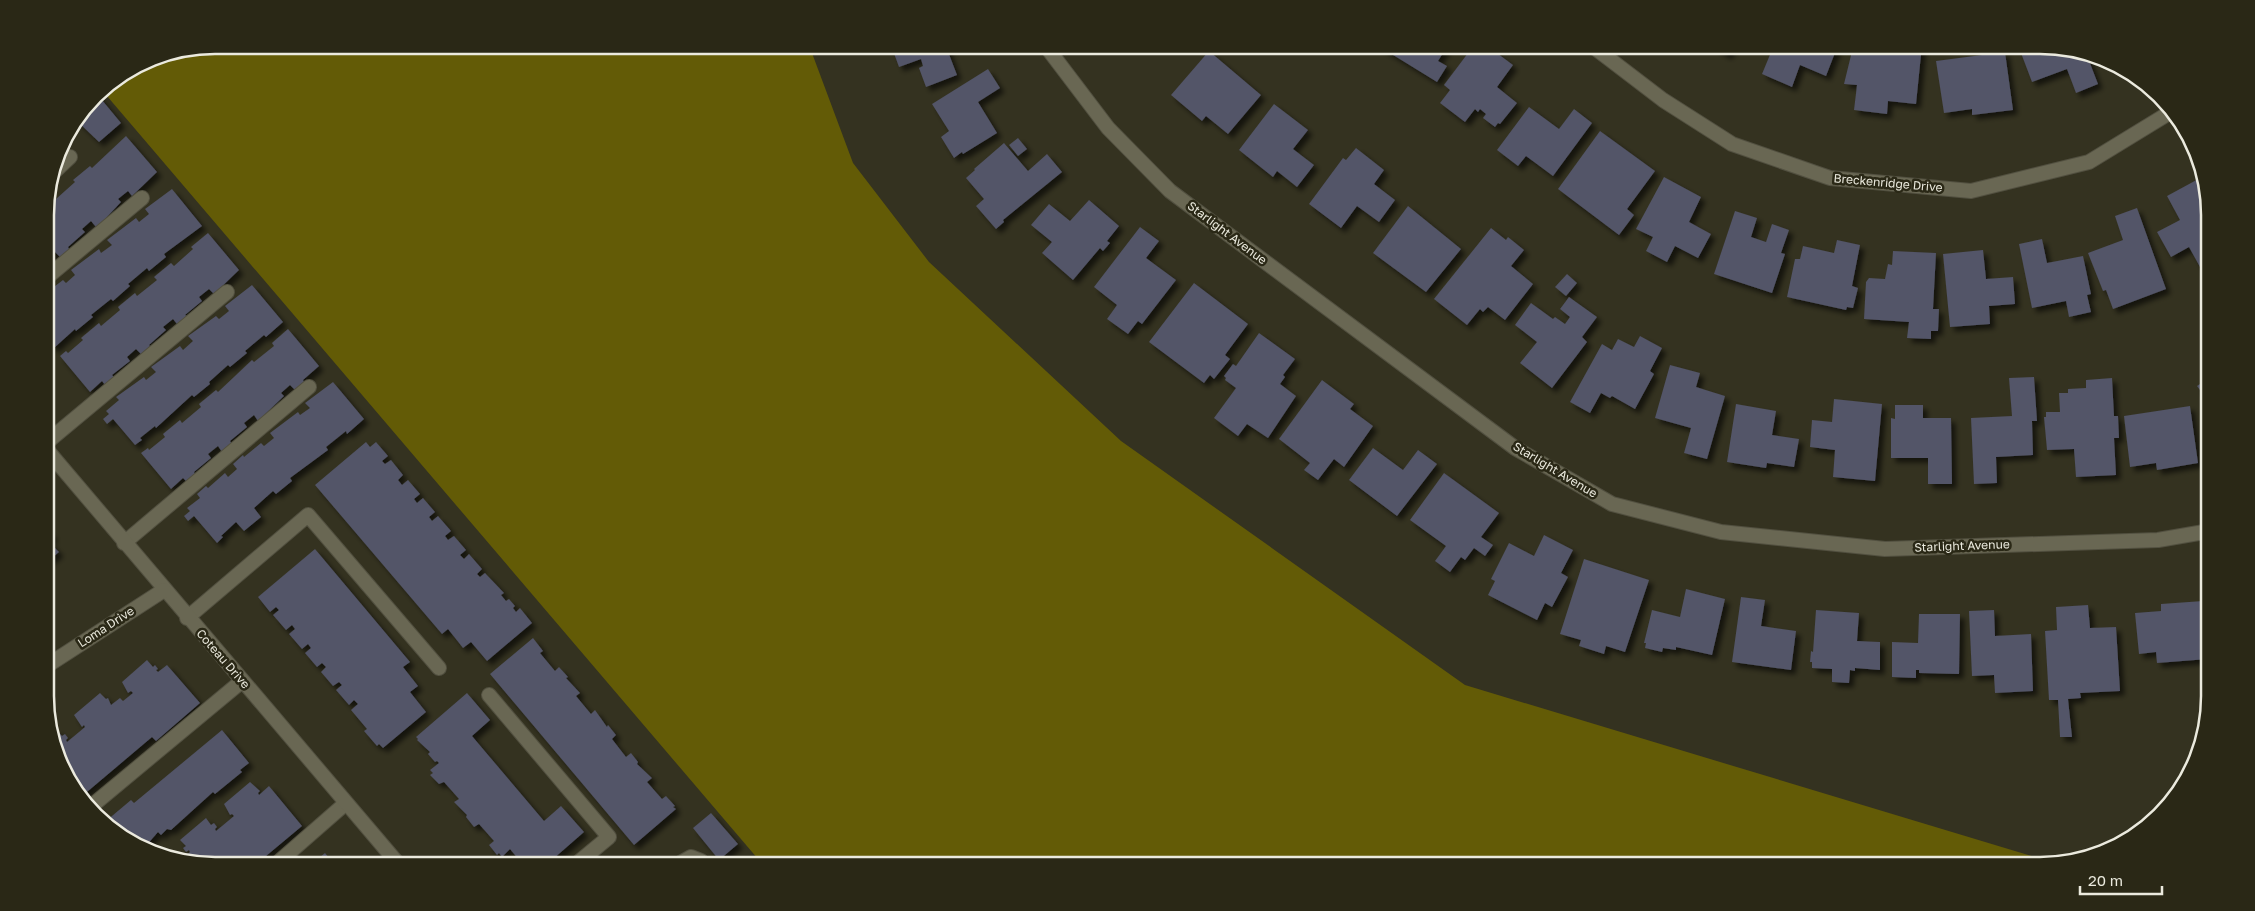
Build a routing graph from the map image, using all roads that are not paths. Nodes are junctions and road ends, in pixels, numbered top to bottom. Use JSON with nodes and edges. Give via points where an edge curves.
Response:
{"nodes":[{"id":1,"x":1052,"y":54,"type":"edge"},
{"id":2,"x":1604,"y":54,"type":"edge"},
{"id":3,"x":2166,"y":115,"type":"edge"},
{"id":4,"x":70,"y":157,"type":"dead end"},
{"id":5,"x":61,"y":165,"type":"edge"},
{"id":6,"x":142,"y":198,"type":"dead end"},
{"id":7,"x":54,"y":271,"type":"edge"},
{"id":8,"x":227,"y":292,"type":"dead end"},
{"id":9,"x":308,"y":387,"type":"dead end"},
{"id":10,"x":54,"y":436,"type":"edge"},
{"id":11,"x":54,"y":458,"type":"edge"},
{"id":12,"x":2201,"y":533,"type":"edge"},
{"id":13,"x":124,"y":543,"type":"junction"},
{"id":14,"x":164,"y":590,"type":"junction"},
{"id":15,"x":187,"y":618,"type":"junction"},
{"id":16,"x":54,"y":661,"type":"edge"},
{"id":17,"x":439,"y":668,"type":"dead end"},
{"id":18,"x":242,"y":681,"type":"junction"},
{"id":19,"x":488,"y":695,"type":"dead end"},
{"id":20,"x":346,"y":803,"type":"junction"},
{"id":21,"x":95,"y":804,"type":"edge"},
{"id":22,"x":284,"y":857,"type":"edge"},
{"id":23,"x":392,"y":857,"type":"edge"},
{"id":24,"x":585,"y":857,"type":"edge"}],
"edges":[{"from":1,"to":12,"type":"street","name":"Starlight Avenue","via":[[1108,128],[1170,191],[1515,448],[1612,504],[1720,532],[1885,549],[2158,540]]},
{"from":2,"to":3,"type":"street","name":"Breckenridge Drive","via":[[1663,100],[1732,144],[1830,178],[1971,191],[2089,162]]},
{"from":4,"to":5,"type":"street"},
{"from":6,"to":7,"type":"street"},
{"from":8,"to":10,"type":"street"},
{"from":9,"to":13,"type":"street"},
{"from":11,"to":13,"type":"street","name":"Coteau Drive"},
{"from":13,"to":14,"type":"street","name":"Coteau Drive"},
{"from":14,"to":15,"type":"street","name":"Coteau Drive"},
{"from":14,"to":16,"type":"street","name":"Loma Drive"},
{"from":15,"to":17,"type":"street","via":[[308,515]]},
{"from":15,"to":18,"type":"street","name":"Coteau Drive"},
{"from":18,"to":20,"type":"street","name":"Coteau Drive"},
{"from":18,"to":21,"type":"street"},
{"from":19,"to":24,"type":"street","via":[[609,837]]},
{"from":20,"to":22,"type":"street"},
{"from":20,"to":23,"type":"street","name":"Coteau Drive"}]}
